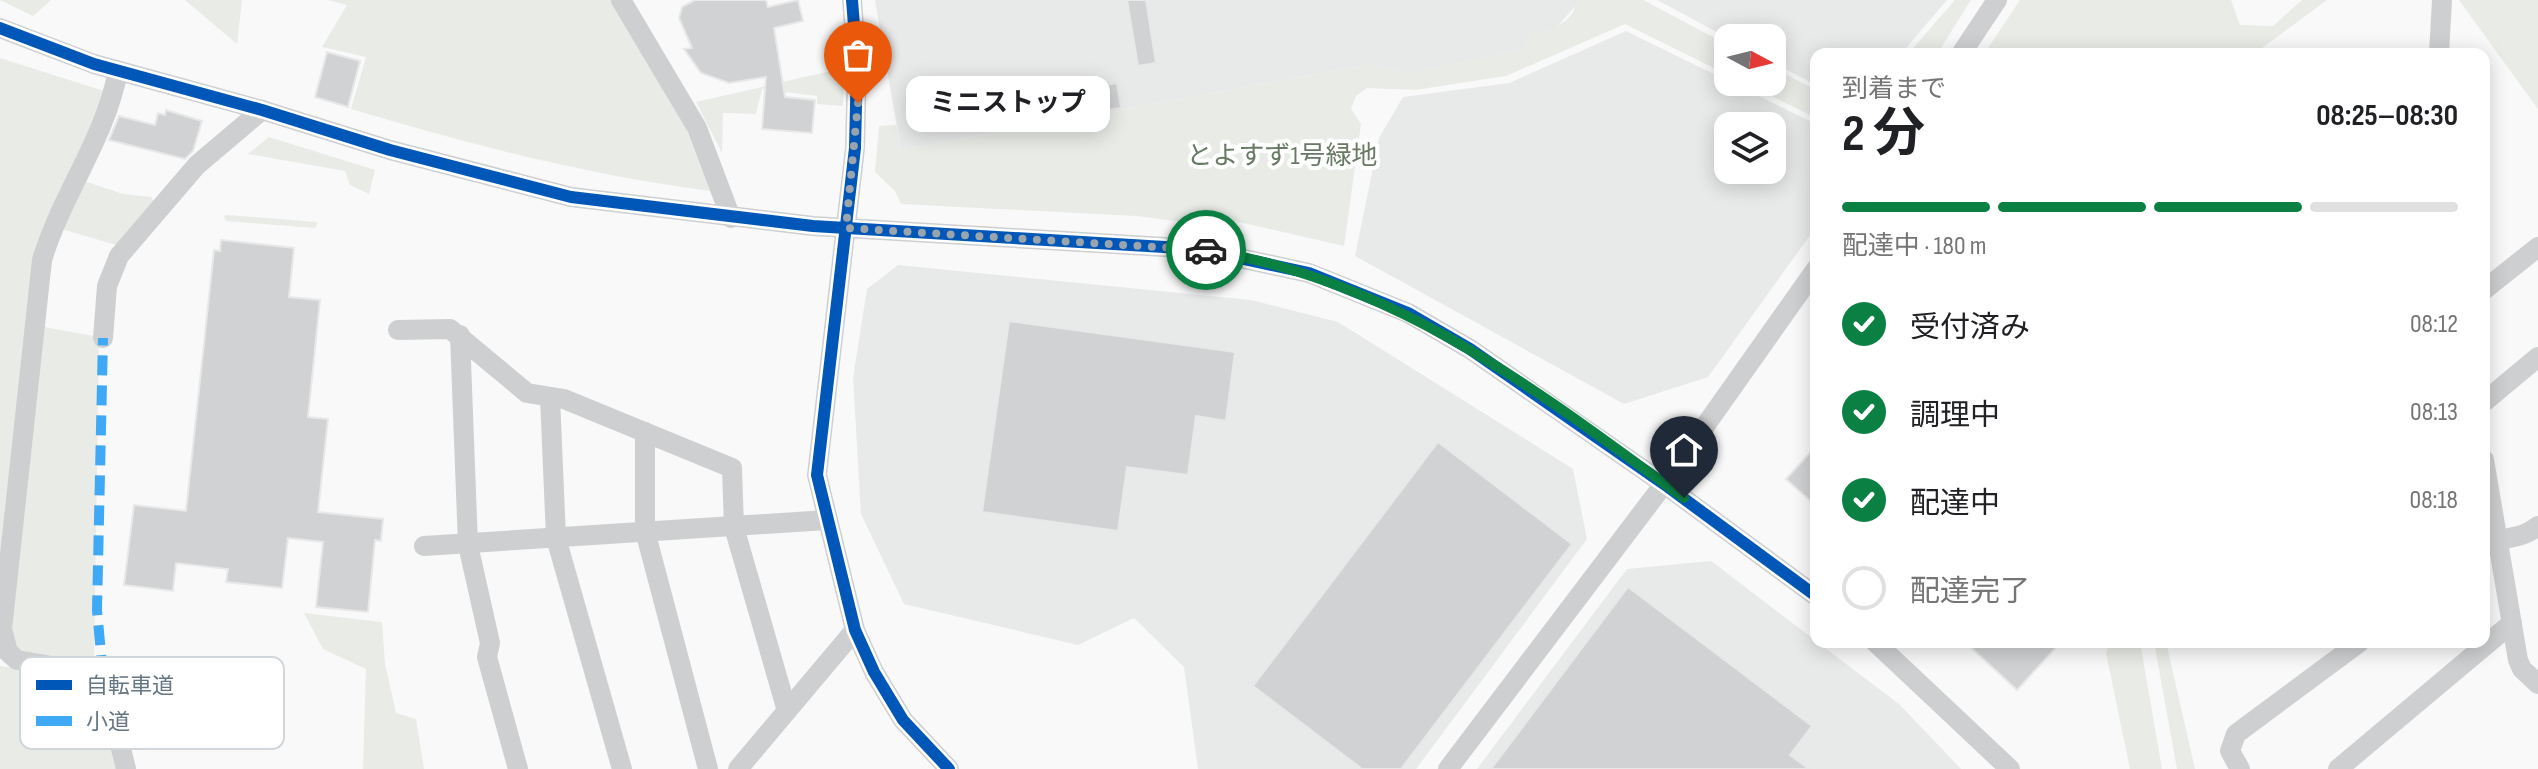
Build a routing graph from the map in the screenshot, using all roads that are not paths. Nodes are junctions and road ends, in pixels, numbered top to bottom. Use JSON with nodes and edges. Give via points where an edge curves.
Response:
{"nodes":[{"id":1,"x":621,"y":0,"type":"edge"},
{"id":2,"x":852,"y":0,"type":"edge"},
{"id":3,"x":1997,"y":0,"type":"edge"},
{"id":4,"x":2442,"y":0,"type":"edge"},
{"id":5,"x":0,"y":28,"type":"edge"},
{"id":6,"x":1965,"y":48,"type":"edge"},
{"id":7,"x":2439,"y":48,"type":"edge"},
{"id":8,"x":118,"y":71,"type":"junction"},
{"id":9,"x":262,"y":110,"type":"junction"},
{"id":10,"x":731,"y":218,"type":"junction"},
{"id":11,"x":846,"y":228,"type":"junction"},
{"id":12,"x":2538,"y":247,"type":"edge"},
{"id":13,"x":1810,"y":277,"type":"edge"},
{"id":14,"x":2490,"y":285,"type":"edge"},
{"id":15,"x":398,"y":330,"type":"dead end"},
{"id":16,"x":460,"y":335,"type":"junction"},
{"id":17,"x":103,"y":338,"type":"dead end"},
{"id":18,"x":2538,"y":357,"type":"edge"},
{"id":19,"x":550,"y":397,"type":"junction"},
{"id":20,"x":2490,"y":397,"type":"edge"},
{"id":21,"x":645,"y":432,"type":"junction"},
{"id":22,"x":1664,"y":484,"type":"junction"},
{"id":23,"x":827,"y":520,"type":"junction"},
{"id":24,"x":2538,"y":526,"type":"edge"},
{"id":25,"x":734,"y":527,"type":"junction"},
{"id":26,"x":645,"y":531,"type":"junction"},
{"id":27,"x":556,"y":538,"type":"junction"},
{"id":28,"x":2490,"y":544,"type":"edge"},
{"id":29,"x":468,"y":545,"type":"junction"},
{"id":30,"x":424,"y":546,"type":"dead end"},
{"id":31,"x":1810,"y":592,"type":"edge"},
{"id":32,"x":2512,"y":623,"type":"junction"},
{"id":33,"x":855,"y":630,"type":"junction"},
{"id":34,"x":2490,"y":641,"type":"edge"},
{"id":35,"x":1881,"y":648,"type":"edge"},
{"id":36,"x":2352,"y":648,"type":"edge"},
{"id":37,"x":2482,"y":648,"type":"edge"},
{"id":38,"x":20,"y":661,"type":"edge"},
{"id":39,"x":2534,"y":679,"type":"edge"},
{"id":40,"x":787,"y":711,"type":"junction"},
{"id":41,"x":121,"y":749,"type":"edge"},
{"id":42,"x":126,"y":769,"type":"edge"},
{"id":43,"x":518,"y":769,"type":"edge"},
{"id":44,"x":622,"y":769,"type":"edge"},
{"id":45,"x":708,"y":769,"type":"edge"},
{"id":46,"x":738,"y":769,"type":"edge"},
{"id":47,"x":949,"y":769,"type":"edge"},
{"id":48,"x":1448,"y":769,"type":"edge"},
{"id":49,"x":2010,"y":769,"type":"edge"},
{"id":50,"x":2240,"y":769,"type":"edge"},
{"id":51,"x":2338,"y":769,"type":"edge"}],
"edges":[{"from":1,"to":10,"type":"street","via":[[697,128]]},
{"from":2,"to":11,"type":"street","via":[[858,103]]},
{"from":3,"to":6,"type":"street"},
{"from":4,"to":7,"type":"street"},
{"from":5,"to":8,"type":"street"},
{"from":8,"to":9,"type":"street"},
{"from":8,"to":38,"type":"street","via":[[98,137],[52,228],[42,260],[2,629],[8,652]]},
{"from":9,"to":10,"type":"street","via":[[571,197]]},
{"from":9,"to":17,"type":"street","via":[[197,165],[119,256],[107,286]]},
{"from":10,"to":11,"type":"street"},
{"from":11,"to":22,"type":"street","via":[[1198,249],[1309,273],[1436,328]]},
{"from":11,"to":23,"type":"street","via":[[817,475]]},
{"from":12,"to":14,"type":"street"},
{"from":13,"to":22,"type":"street"},
{"from":15,"to":16,"type":"street","via":[[450,329]]},
{"from":16,"to":19,"type":"street","via":[[527,393]]},
{"from":16,"to":29,"type":"street"},
{"from":18,"to":20,"type":"street"},
{"from":19,"to":21,"type":"street"},
{"from":19,"to":27,"type":"street"},
{"from":21,"to":25,"type":"street","via":[[732,468]]},
{"from":21,"to":26,"type":"street"},
{"from":22,"to":31,"type":"street"},
{"from":22,"to":48,"type":"street"},
{"from":23,"to":25,"type":"street"},
{"from":23,"to":33,"type":"street"},
{"from":24,"to":28,"type":"street","via":[[2522,537]]},
{"from":25,"to":26,"type":"street"},
{"from":25,"to":40,"type":"street"},
{"from":26,"to":27,"type":"street"},
{"from":26,"to":45,"type":"street"},
{"from":27,"to":29,"type":"street"},
{"from":27,"to":44,"type":"street"},
{"from":28,"to":32,"type":"street"},
{"from":29,"to":30,"type":"street"},
{"from":29,"to":43,"type":"street","via":[[490,643],[487,657]]},
{"from":32,"to":34,"type":"street"},
{"from":32,"to":39,"type":"street","via":[[2518,660]]},
{"from":33,"to":40,"type":"street"},
{"from":33,"to":47,"type":"street","via":[[903,720]]},
{"from":35,"to":49,"type":"street"},
{"from":36,"to":50,"type":"street","via":[[2236,734],[2230,751]]},
{"from":37,"to":51,"type":"street"},
{"from":40,"to":46,"type":"street"},
{"from":41,"to":42,"type":"street"}]}
